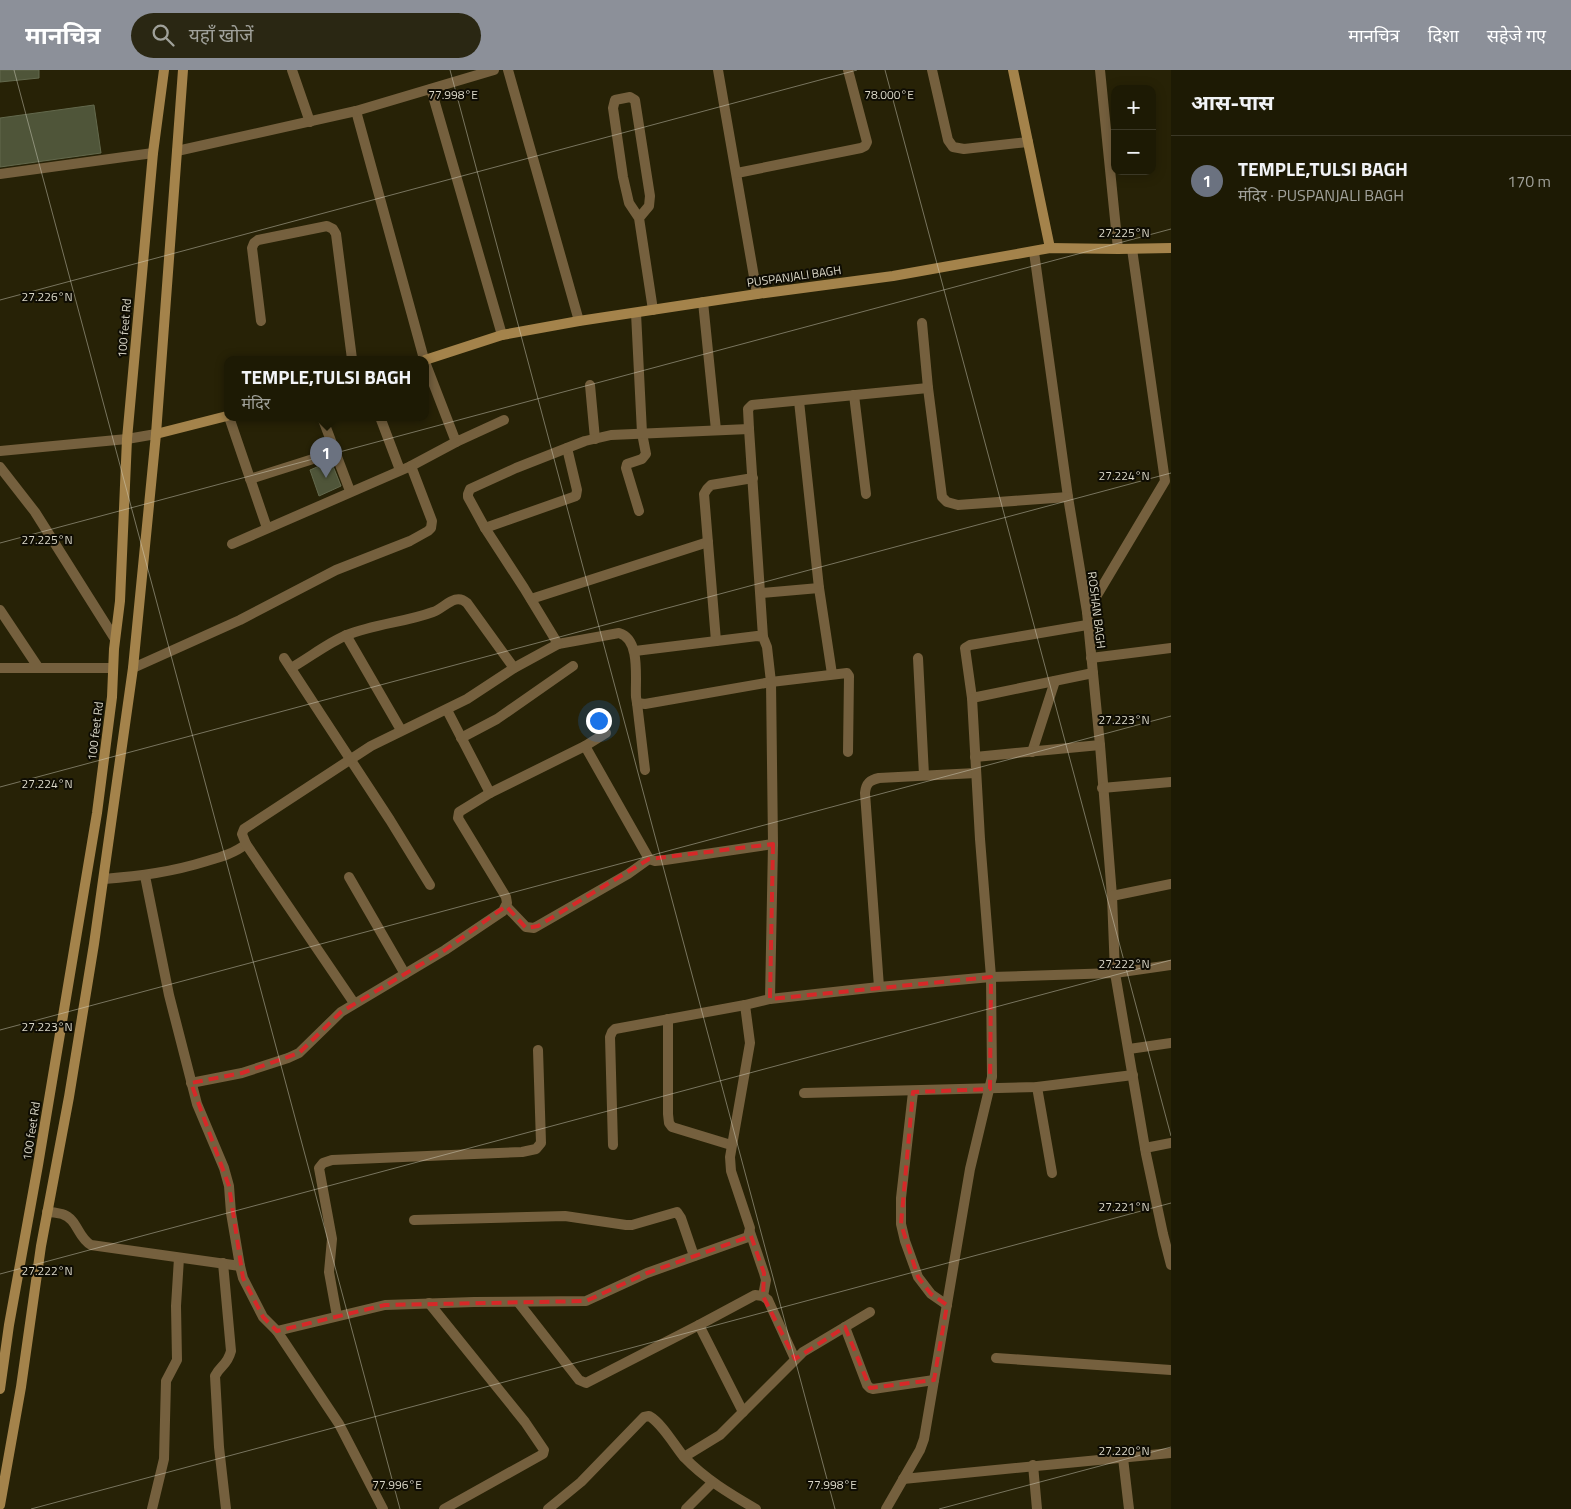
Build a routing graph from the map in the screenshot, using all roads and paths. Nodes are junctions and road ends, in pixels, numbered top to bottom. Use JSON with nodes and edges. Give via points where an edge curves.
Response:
{"nodes":[{"id":1,"x":164,"y":70,"type":"edge"},
{"id":2,"x":183,"y":70,"type":"edge"},
{"id":3,"x":292,"y":70,"type":"edge"},
{"id":4,"x":494,"y":70,"type":"edge"},
{"id":5,"x":508,"y":70,"type":"edge"},
{"id":6,"x":718,"y":70,"type":"edge"},
{"id":7,"x":848,"y":70,"type":"edge"},
{"id":8,"x":932,"y":70,"type":"edge"},
{"id":9,"x":1013,"y":70,"type":"edge"},
{"id":10,"x":1100,"y":70,"type":"edge"},
{"id":11,"x":431,"y":89,"type":"junction"},
{"id":12,"x":356,"y":111,"type":"junction"},
{"id":13,"x":310,"y":122,"type":"junction"},
{"id":14,"x":1028,"y":142,"type":"junction"},
{"id":15,"x":177,"y":151,"type":"junction"},
{"id":16,"x":153,"y":153,"type":"junction"},
{"id":17,"x":737,"y":172,"type":"junction"},
{"id":18,"x":0,"y":174,"type":"edge"},
{"id":19,"x":639,"y":218,"type":"junction"},
{"id":20,"x":1050,"y":248,"type":"junction"},
{"id":21,"x":1132,"y":248,"type":"junction"},
{"id":22,"x":1171,"y":248,"type":"edge"},
{"id":23,"x":1118,"y":249,"type":"junction"},
{"id":24,"x":1034,"y":252,"type":"junction"},
{"id":25,"x":757,"y":294,"type":"junction"},
{"id":26,"x":703,"y":302,"type":"junction"},
{"id":27,"x":653,"y":310,"type":"junction"},
{"id":28,"x":636,"y":313,"type":"junction"},
{"id":29,"x":579,"y":321,"type":"junction"},
{"id":30,"x":261,"y":322,"type":"dead end"},
{"id":31,"x":922,"y":323,"type":"dead end"},
{"id":32,"x":502,"y":335,"type":"junction"},
{"id":33,"x":352,"y":356,"type":"edge"},
{"id":34,"x":423,"y":356,"type":"edge"},
{"id":35,"x":429,"y":358,"type":"edge"},
{"id":36,"x":429,"y":373,"type":"edge"},
{"id":37,"x":590,"y":384,"type":"dead end"},
{"id":38,"x":928,"y":388,"type":"junction"},
{"id":39,"x":854,"y":395,"type":"junction"},
{"id":40,"x":799,"y":401,"type":"junction"},
{"id":41,"x":224,"y":418,"type":"edge"},
{"id":42,"x":504,"y":420,"type":"dead end"},
{"id":43,"x":229,"y":421,"type":"edge"},
{"id":44,"x":323,"y":421,"type":"edge"},
{"id":45,"x":382,"y":421,"type":"edge"},
{"id":46,"x":749,"y":429,"type":"junction"},
{"id":47,"x":716,"y":430,"type":"junction"},
{"id":48,"x":642,"y":433,"type":"junction"},
{"id":49,"x":156,"y":434,"type":"junction"},
{"id":50,"x":126,"y":439,"type":"junction"},
{"id":51,"x":595,"y":439,"type":"junction"},
{"id":52,"x":456,"y":442,"type":"junction"},
{"id":53,"x":567,"y":448,"type":"junction"},
{"id":54,"x":0,"y":451,"type":"edge"},
{"id":55,"x":335,"y":452,"type":"junction"},
{"id":56,"x":411,"y":466,"type":"junction"},
{"id":57,"x":0,"y":467,"type":"edge"},
{"id":58,"x":400,"y":470,"type":"junction"},
{"id":59,"x":1171,"y":470,"type":"edge"},
{"id":60,"x":753,"y":478,"type":"junction"},
{"id":61,"x":250,"y":479,"type":"junction"},
{"id":62,"x":1168,"y":481,"type":"edge"},
{"id":63,"x":350,"y":491,"type":"junction"},
{"id":64,"x":866,"y":494,"type":"dead end"},
{"id":65,"x":1068,"y":497,"type":"junction"},
{"id":66,"x":639,"y":511,"type":"dead end"},
{"id":67,"x":267,"y":528,"type":"junction"},
{"id":68,"x":485,"y":528,"type":"junction"},
{"id":69,"x":708,"y":542,"type":"junction"},
{"id":70,"x":232,"y":544,"type":"dead end"},
{"id":71,"x":819,"y":588,"type":"junction"},
{"id":72,"x":761,"y":593,"type":"junction"},
{"id":73,"x":531,"y":599,"type":"junction"},
{"id":74,"x":0,"y":610,"type":"edge"},
{"id":75,"x":1087,"y":612,"type":"junction"},
{"id":76,"x":1087,"y":625,"type":"junction"},
{"id":77,"x":346,"y":635,"type":"junction"},
{"id":78,"x":764,"y":637,"type":"junction"},
{"id":79,"x":115,"y":639,"type":"junction"},
{"id":80,"x":716,"y":641,"type":"junction"},
{"id":81,"x":558,"y":644,"type":"junction"},
{"id":82,"x":1171,"y":648,"type":"edge"},
{"id":83,"x":635,"y":651,"type":"junction"},
{"id":84,"x":284,"y":658,"type":"dead end"},
{"id":85,"x":918,"y":658,"type":"dead end"},
{"id":86,"x":1091,"y":658,"type":"junction"},
{"id":87,"x":573,"y":666,"type":"dead end"},
{"id":88,"x":0,"y":668,"type":"edge"},
{"id":89,"x":38,"y":668,"type":"junction"},
{"id":90,"x":113,"y":668,"type":"junction"},
{"id":91,"x":133,"y":668,"type":"junction"},
{"id":92,"x":291,"y":668,"type":"junction"},
{"id":93,"x":514,"y":668,"type":"junction"},
{"id":94,"x":1093,"y":673,"type":"junction"},
{"id":95,"x":832,"y":674,"type":"junction"},
{"id":96,"x":1055,"y":681,"type":"junction"},
{"id":97,"x":770,"y":682,"type":"junction"},
{"id":98,"x":972,"y":698,"type":"junction"},
{"id":99,"x":638,"y":704,"type":"junction"},
{"id":100,"x":447,"y":710,"type":"junction"},
{"id":101,"x":401,"y":730,"type":"junction"},
{"id":102,"x":606,"y":733,"type":"dead end"},
{"id":103,"x":461,"y":738,"type":"junction"},
{"id":104,"x":1100,"y":745,"type":"junction"},
{"id":105,"x":586,"y":746,"type":"junction"},
{"id":106,"x":848,"y":752,"type":"dead end"},
{"id":107,"x":1032,"y":752,"type":"junction"},
{"id":108,"x":975,"y":757,"type":"junction"},
{"id":109,"x":349,"y":760,"type":"junction"},
{"id":110,"x":645,"y":770,"type":"dead end"},
{"id":111,"x":976,"y":772,"type":"junction"},
{"id":112,"x":924,"y":775,"type":"junction"},
{"id":113,"x":1171,"y":782,"type":"edge"},
{"id":114,"x":1102,"y":788,"type":"junction"},
{"id":115,"x":490,"y":793,"type":"junction"},
{"id":116,"x":246,"y":844,"type":"junction"},
{"id":117,"x":773,"y":844,"type":"junction"},
{"id":118,"x":649,"y":859,"type":"junction"},
{"id":119,"x":144,"y":876,"type":"junction"},
{"id":120,"x":350,"y":877,"type":"dead end"},
{"id":121,"x":104,"y":879,"type":"junction"},
{"id":122,"x":1171,"y":884,"type":"edge"},
{"id":123,"x":430,"y":885,"type":"dead end"},
{"id":124,"x":1112,"y":896,"type":"junction"},
{"id":125,"x":506,"y":906,"type":"junction"},
{"id":126,"x":1171,"y":965,"type":"edge"},
{"id":127,"x":1115,"y":973,"type":"junction"},
{"id":128,"x":405,"y":974,"type":"junction"},
{"id":129,"x":991,"y":977,"type":"junction"},
{"id":130,"x":879,"y":987,"type":"junction"},
{"id":131,"x":770,"y":999,"type":"junction"},
{"id":132,"x":354,"y":1004,"type":"junction"},
{"id":133,"x":745,"y":1005,"type":"junction"},
{"id":134,"x":668,"y":1019,"type":"junction"},
{"id":135,"x":1171,"y":1043,"type":"edge"},
{"id":136,"x":1129,"y":1049,"type":"junction"},
{"id":137,"x":538,"y":1050,"type":"dead end"},
{"id":138,"x":1133,"y":1075,"type":"junction"},
{"id":139,"x":191,"y":1083,"type":"junction"},
{"id":140,"x":1037,"y":1087,"type":"junction"},
{"id":141,"x":990,"y":1089,"type":"junction"},
{"id":142,"x":914,"y":1092,"type":"junction"},
{"id":143,"x":804,"y":1093,"type":"dead end"},
{"id":144,"x":1171,"y":1143,"type":"edge"},
{"id":145,"x":613,"y":1145,"type":"dead end"},
{"id":146,"x":730,"y":1145,"type":"junction"},
{"id":147,"x":1146,"y":1148,"type":"junction"},
{"id":148,"x":1052,"y":1173,"type":"dead end"},
{"id":149,"x":46,"y":1212,"type":"junction"},
{"id":150,"x":414,"y":1220,"type":"dead end"},
{"id":151,"x":750,"y":1232,"type":"junction"},
{"id":152,"x":1168,"y":1244,"type":"edge"},
{"id":153,"x":694,"y":1256,"type":"junction"},
{"id":154,"x":178,"y":1258,"type":"junction"},
{"id":155,"x":223,"y":1263,"type":"junction"},
{"id":156,"x":1171,"y":1265,"type":"edge"},
{"id":157,"x":240,"y":1266,"type":"junction"},
{"id":158,"x":763,"y":1296,"type":"junction"},
{"id":159,"x":518,"y":1302,"type":"junction"},
{"id":160,"x":429,"y":1303,"type":"junction"},
{"id":161,"x":947,"y":1305,"type":"junction"},
{"id":162,"x":870,"y":1312,"type":"dead end"},
{"id":163,"x":337,"y":1316,"type":"junction"},
{"id":164,"x":5,"y":1325,"type":"edge"},
{"id":165,"x":698,"y":1325,"type":"junction"},
{"id":166,"x":845,"y":1327,"type":"junction"},
{"id":167,"x":276,"y":1331,"type":"junction"},
{"id":168,"x":996,"y":1358,"type":"dead end"},
{"id":169,"x":795,"y":1360,"type":"junction"},
{"id":170,"x":1171,"y":1370,"type":"edge"},
{"id":171,"x":934,"y":1380,"type":"junction"},
{"id":172,"x":0,"y":1390,"type":"edge"},
{"id":173,"x":743,"y":1412,"type":"junction"},
{"id":174,"x":1171,"y":1453,"type":"edge"},
{"id":175,"x":684,"y":1457,"type":"junction"},
{"id":176,"x":1124,"y":1458,"type":"junction"},
{"id":177,"x":1033,"y":1465,"type":"junction"},
{"id":178,"x":903,"y":1479,"type":"junction"},
{"id":179,"x":712,"y":1482,"type":"junction"},
{"id":180,"x":0,"y":1505,"type":"edge"},
{"id":181,"x":152,"y":1509,"type":"edge"},
{"id":182,"x":226,"y":1509,"type":"edge"},
{"id":183,"x":382,"y":1509,"type":"edge"},
{"id":184,"x":444,"y":1509,"type":"edge"},
{"id":185,"x":548,"y":1509,"type":"edge"},
{"id":186,"x":686,"y":1509,"type":"edge"},
{"id":187,"x":756,"y":1509,"type":"edge"},
{"id":188,"x":887,"y":1509,"type":"edge"},
{"id":189,"x":1037,"y":1509,"type":"edge"},
{"id":190,"x":1129,"y":1509,"type":"edge"}],
"edges":[{"from":1,"to":16,"type":"main road","name":"100 feet Rd"},
{"from":2,"to":15,"type":"main road"},
{"from":3,"to":13,"type":"street"},
{"from":4,"to":11,"type":"street"},
{"from":5,"to":29,"type":"street"},
{"from":6,"to":17,"type":"street"},
{"from":7,"to":17,"type":"street","via":[[867,142],[865,146]]},
{"from":8,"to":14,"type":"street","via":[[948,140],[953,147],[964,149]]},
{"from":9,"to":14,"type":"main road"},
{"from":10,"to":23,"type":"street"},
{"from":11,"to":12,"type":"street"},
{"from":11,"to":32,"type":"street"},
{"from":12,"to":13,"type":"street"},
{"from":12,"to":34,"type":"street"},
{"from":13,"to":15,"type":"street"},
{"from":14,"to":20,"type":"main road"},
{"from":15,"to":49,"type":"main road"},
{"from":16,"to":18,"type":"street"},
{"from":16,"to":50,"type":"main road","name":"100 feet Rd"},
{"from":17,"to":25,"type":"street"},
{"from":19,"to":19,"type":"street","via":[[629,203],[612,108],[615,100],[630,97],[635,100],[650,196],[649,206]]},
{"from":19,"to":27,"type":"street"},
{"from":20,"to":23,"type":"main road","name":"PUSPANJALI BAGH"},
{"from":20,"to":24,"type":"main road","name":"PUSPANJALI BAGH"},
{"from":21,"to":22,"type":"main road","name":"PUSPANJALI BAGH"},
{"from":21,"to":23,"type":"main road","name":"PUSPANJALI BAGH"},
{"from":21,"to":62,"type":"street"},
{"from":24,"to":25,"type":"main road","name":"PUSPANJALI BAGH","via":[[893,276]]},
{"from":24,"to":65,"type":"street","name":"ROSHAN BAGH"},
{"from":25,"to":26,"type":"main road","name":"PUSPANJALI BAGH"},
{"from":26,"to":27,"type":"main road","name":"PUSPANJALI BAGH"},
{"from":26,"to":47,"type":"street"},
{"from":27,"to":28,"type":"main road","name":"PUSPANJALI BAGH"},
{"from":28,"to":29,"type":"main road","name":"PUSPANJALI BAGH"},
{"from":28,"to":48,"type":"street"},
{"from":29,"to":32,"type":"main road","name":"PUSPANJALI BAGH"},
{"from":30,"to":33,"type":"street","via":[[254,243],[328,226],[336,234]]},
{"from":31,"to":38,"type":"street"},
{"from":32,"to":35,"type":"main road","name":"PUSPANJALI BAGH"},
{"from":36,"to":52,"type":"street"},
{"from":37,"to":51,"type":"street"},
{"from":38,"to":39,"type":"street"},
{"from":38,"to":65,"type":"street","via":[[942,497],[946,502],[958,505]]},
{"from":39,"to":40,"type":"street"},
{"from":39,"to":64,"type":"street"},
{"from":40,"to":46,"type":"street","via":[[750,406]]},
{"from":40,"to":71,"type":"street"},
{"from":41,"to":49,"type":"main road"},
{"from":42,"to":52,"type":"street"},
{"from":43,"to":61,"type":"street"},
{"from":44,"to":55,"type":"street"},
{"from":45,"to":58,"type":"street"},
{"from":46,"to":47,"type":"street"},
{"from":46,"to":60,"type":"street"},
{"from":47,"to":48,"type":"street"},
{"from":48,"to":51,"type":"street"},
{"from":48,"to":66,"type":"street","via":[[646,454],[642,459],[627,464],[626,468]]},
{"from":49,"to":50,"type":"street"},
{"from":49,"to":91,"type":"main road"},
{"from":50,"to":54,"type":"street"},
{"from":50,"to":79,"type":"main road","name":"100 feet Rd","via":[[120,601]]},
{"from":51,"to":53,"type":"street"},
{"from":52,"to":56,"type":"street"},
{"from":53,"to":68,"type":"street","via":[[576,496]]},
{"from":53,"to":68,"type":"street","via":[[470,489],[468,498]]},
{"from":55,"to":61,"type":"street"},
{"from":55,"to":63,"type":"street"},
{"from":56,"to":58,"type":"street"},
{"from":56,"to":91,"type":"street","via":[[432,521],[428,531],[336,570],[240,620]]},
{"from":57,"to":79,"type":"street","via":[[35,512]]},
{"from":58,"to":63,"type":"street"},
{"from":59,"to":62,"type":"street"},
{"from":60,"to":69,"type":"street","via":[[711,485],[706,489]]},
{"from":60,"to":72,"type":"street"},
{"from":61,"to":67,"type":"street"},
{"from":62,"to":75,"type":"street"},
{"from":63,"to":67,"type":"street"},
{"from":65,"to":75,"type":"street","name":"ROSHAN BAGH"},
{"from":67,"to":70,"type":"street"},
{"from":68,"to":73,"type":"street"},
{"from":69,"to":73,"type":"street"},
{"from":69,"to":80,"type":"street"},
{"from":71,"to":72,"type":"street"},
{"from":71,"to":95,"type":"street"},
{"from":72,"to":78,"type":"street"},
{"from":73,"to":81,"type":"street"},
{"from":74,"to":89,"type":"street"},
{"from":75,"to":76,"type":"street","name":"ROSHAN BAGH"},
{"from":76,"to":86,"type":"street","name":"ROSHAN BAGH"},
{"from":76,"to":98,"type":"street","via":[[967,646]]},
{"from":77,"to":92,"type":"street"},
{"from":77,"to":93,"type":"street","via":[[420,617],[453,600],[463,599]]},
{"from":77,"to":101,"type":"street"},
{"from":78,"to":80,"type":"street"},
{"from":78,"to":97,"type":"street"},
{"from":79,"to":90,"type":"main road","name":"100 feet Rd"},
{"from":80,"to":83,"type":"street"},
{"from":81,"to":83,"type":"street","via":[[619,633],[625,635]]},
{"from":81,"to":93,"type":"street"},
{"from":82,"to":86,"type":"street"},
{"from":83,"to":99,"type":"street"},
{"from":84,"to":92,"type":"street"},
{"from":85,"to":112,"type":"street"},
{"from":86,"to":94,"type":"street","name":"ROSHAN BAGH"},
{"from":87,"to":103,"type":"street","via":[[497,719]]},
{"from":88,"to":89,"type":"street"},
{"from":89,"to":90,"type":"street"},
{"from":90,"to":164,"type":"main road","name":"100 feet Rd","via":[[97,813],[38,1165]]},
{"from":91,"to":121,"type":"main road"},
{"from":92,"to":109,"type":"street"},
{"from":93,"to":100,"type":"street"},
{"from":94,"to":96,"type":"street"},
{"from":94,"to":104,"type":"street","name":"ROSHAN BAGH"},
{"from":95,"to":97,"type":"street"},
{"from":95,"to":106,"type":"street","via":[[844,672],[849,676]]},
{"from":96,"to":98,"type":"street"},
{"from":96,"to":107,"type":"street"},
{"from":97,"to":99,"type":"street"},
{"from":97,"to":117,"type":"street"},
{"from":98,"to":108,"type":"street"},
{"from":99,"to":110,"type":"street"},
{"from":100,"to":101,"type":"street"},
{"from":100,"to":103,"type":"street"},
{"from":101,"to":109,"type":"street"},
{"from":102,"to":105,"type":"street"},
{"from":103,"to":115,"type":"street"},
{"from":104,"to":107,"type":"street"},
{"from":104,"to":114,"type":"street","name":"ROSHAN BAGH"},
{"from":105,"to":115,"type":"street"},
{"from":105,"to":118,"type":"street"},
{"from":107,"to":108,"type":"street"},
{"from":108,"to":111,"type":"street"},
{"from":109,"to":116,"type":"street","via":[[244,829],[242,834]]},
{"from":109,"to":123,"type":"street"},
{"from":111,"to":112,"type":"street"},
{"from":111,"to":129,"type":"street"},
{"from":112,"to":130,"type":"street","via":[[879,778],[870,781],[865,788]]},
{"from":113,"to":114,"type":"street"},
{"from":114,"to":124,"type":"street","name":"ROSHAN BAGH"},
{"from":115,"to":125,"type":"street","via":[[460,811],[458,816],[506,897]]},
{"from":116,"to":119,"type":"street","via":[[192,866]]},
{"from":116,"to":132,"type":"street"},
{"from":117,"to":118,"type":"street","via":[[665,860]]},
{"from":117,"to":131,"type":"street"},
{"from":118,"to":125,"type":"street","via":[[534,928],[526,927]]},
{"from":119,"to":121,"type":"street"},
{"from":119,"to":139,"type":"street"},
{"from":120,"to":128,"type":"street"},
{"from":121,"to":149,"type":"main road","via":[[69,1097]]},
{"from":122,"to":124,"type":"street"},
{"from":124,"to":127,"type":"street","name":"ROSHAN BAGH"},
{"from":125,"to":128,"type":"street"},
{"from":126,"to":127,"type":"street"},
{"from":127,"to":129,"type":"street"},
{"from":127,"to":136,"type":"street","name":"ROSHAN BAGH"},
{"from":128,"to":132,"type":"street"},
{"from":129,"to":130,"type":"street"},
{"from":129,"to":141,"type":"street"},
{"from":130,"to":131,"type":"street"},
{"from":131,"to":133,"type":"street"},
{"from":132,"to":139,"type":"street","via":[[337,1015],[294,1056],[242,1073]]},
{"from":133,"to":134,"type":"street"},
{"from":133,"to":146,"type":"street","via":[[750,1043]]},
{"from":134,"to":145,"type":"street","via":[[612,1032]]},
{"from":134,"to":146,"type":"street","via":[[669,1123],[672,1127]]},
{"from":135,"to":136,"type":"street"},
{"from":136,"to":138,"type":"street","name":"ROSHAN BAGH"},
{"from":137,"to":163,"type":"street","via":[[541,1143],[536,1149],[332,1160],[319,1168],[332,1239],[328,1272]]},
{"from":138,"to":140,"type":"street"},
{"from":138,"to":147,"type":"street","name":"ROSHAN BAGH"},
{"from":139,"to":157,"type":"street","via":[[229,1186]]},
{"from":140,"to":141,"type":"street"},
{"from":140,"to":148,"type":"street"},
{"from":141,"to":142,"type":"street"},
{"from":141,"to":161,"type":"street","via":[[970,1170]]},
{"from":142,"to":143,"type":"street"},
{"from":142,"to":161,"type":"street","via":[[901,1198],[901,1224],[918,1277],[931,1294]]},
{"from":144,"to":147,"type":"street"},
{"from":146,"to":151,"type":"street","via":[[731,1171]]},
{"from":147,"to":152,"type":"street","name":"ROSHAN BAGH"},
{"from":149,"to":154,"type":"street","via":[[64,1214],[74,1222],[83,1240],[91,1245]]},
{"from":149,"to":180,"type":"main road"},
{"from":150,"to":153,"type":"street","via":[[565,1216],[632,1225],[677,1212]]},
{"from":151,"to":153,"type":"street","via":[[745,1238]]},
{"from":151,"to":158,"type":"street","via":[[766,1280]]},
{"from":152,"to":156,"type":"street","name":"ROSHAN BAGH"},
{"from":153,"to":159,"type":"street","via":[[646,1273],[591,1300]]},
{"from":154,"to":155,"type":"street"},
{"from":154,"to":181,"type":"street","via":[[177,1360],[166,1381],[164,1459]]},
{"from":155,"to":157,"type":"street"},
{"from":155,"to":182,"type":"street","via":[[231,1352],[228,1362],[215,1376]]},
{"from":157,"to":167,"type":"street","via":[[262,1317]]},
{"from":158,"to":165,"type":"street","via":[[755,1295]]},
{"from":158,"to":169,"type":"street","via":[[768,1300]]},
{"from":159,"to":160,"type":"street"},
{"from":159,"to":165,"type":"street","via":[[579,1380],[586,1383]]},
{"from":160,"to":163,"type":"street","via":[[385,1305]]},
{"from":160,"to":184,"type":"street","via":[[544,1450],[543,1454]]},
{"from":161,"to":171,"type":"street"},
{"from":162,"to":166,"type":"street"},
{"from":163,"to":167,"type":"street"},
{"from":164,"to":172,"type":"main road","name":"100 feet Rd"},
{"from":165,"to":173,"type":"street"},
{"from":166,"to":169,"type":"street","via":[[813,1344]]},
{"from":166,"to":171,"type":"street","via":[[870,1388]]},
{"from":167,"to":183,"type":"street","via":[[339,1424]]},
{"from":168,"to":170,"type":"street"},
{"from":169,"to":173,"type":"street"},
{"from":171,"to":178,"type":"street","via":[[924,1440]]},
{"from":173,"to":175,"type":"street","via":[[720,1435]]},
{"from":174,"to":176,"type":"street"},
{"from":175,"to":179,"type":"street"},
{"from":175,"to":185,"type":"street","via":[[651,1417],[644,1417],[581,1482]]},
{"from":176,"to":177,"type":"street"},
{"from":176,"to":190,"type":"street"},
{"from":177,"to":178,"type":"street"},
{"from":177,"to":189,"type":"street"},
{"from":178,"to":188,"type":"street"},
{"from":179,"to":186,"type":"street"},
{"from":179,"to":187,"type":"street"}]}
